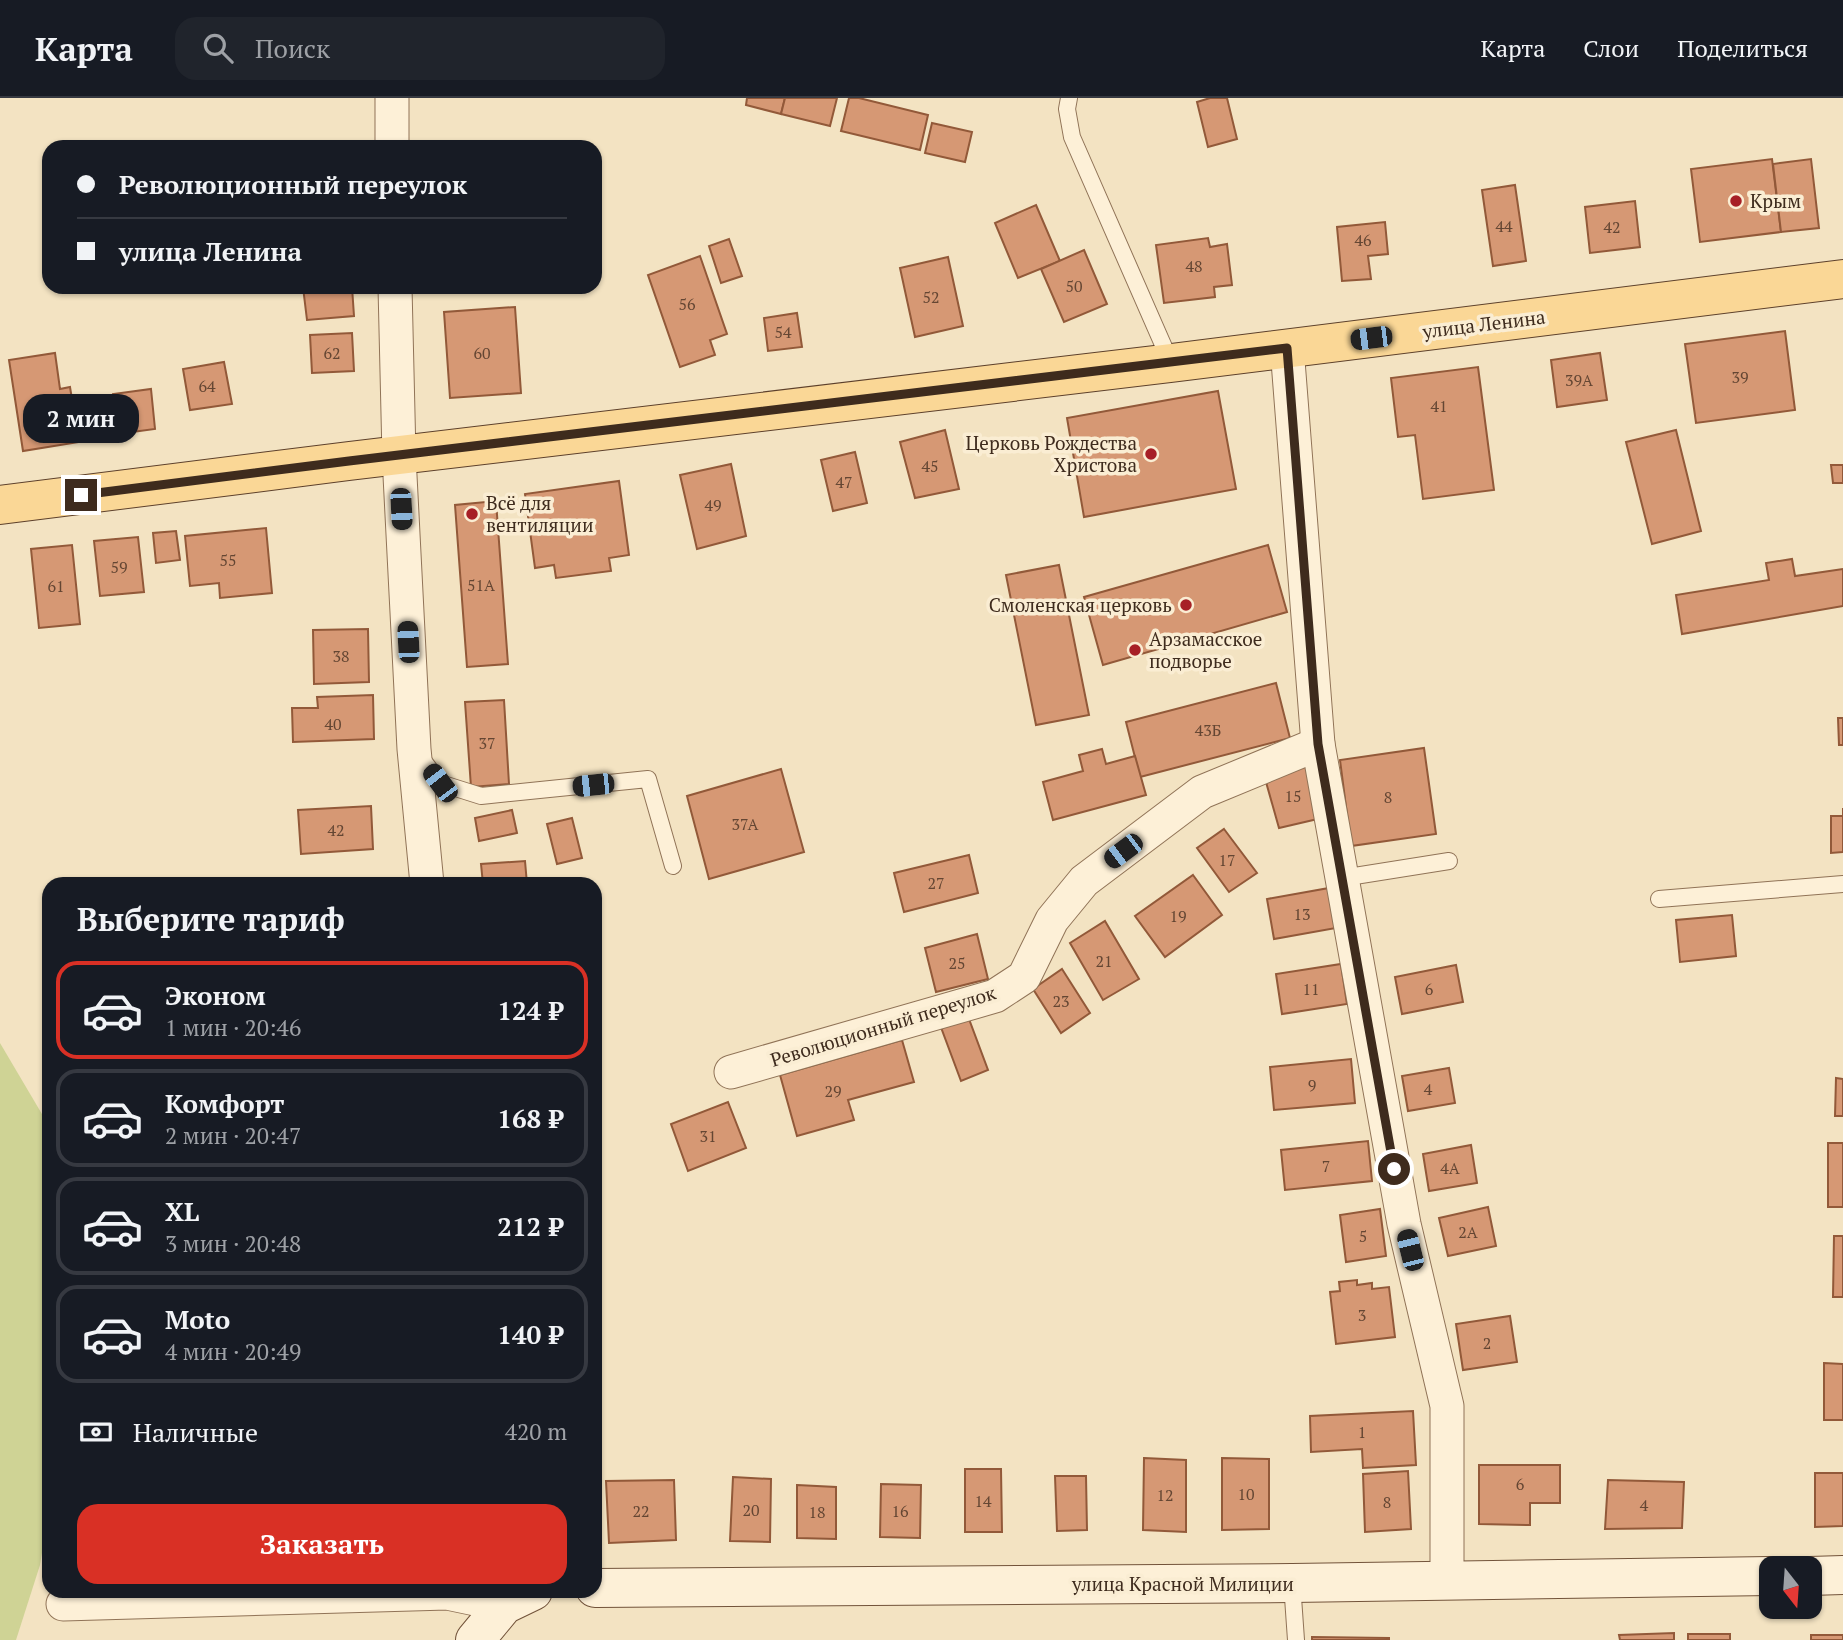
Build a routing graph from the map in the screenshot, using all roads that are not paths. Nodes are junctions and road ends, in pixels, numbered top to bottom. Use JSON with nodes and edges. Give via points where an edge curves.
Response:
{"nodes":[{"id":1,"x":391,"y":98,"type":"edge"},
{"id":2,"x":1069,"y":98,"type":"edge"},
{"id":3,"x":393,"y":140,"type":"edge"},
{"id":4,"x":1843,"y":279,"type":"edge"},
{"id":5,"x":395,"y":294,"type":"edge"},
{"id":6,"x":1287,"y":348,"type":"junction"},
{"id":7,"x":1171,"y":363,"type":"junction"},
{"id":8,"x":399,"y":456,"type":"junction"},
{"id":9,"x":0,"y":505,"type":"edge"},
{"id":10,"x":1318,"y":744,"type":"junction"},
{"id":11,"x":414,"y":749,"type":"junction"},
{"id":12,"x":1449,"y":861,"type":"dead end"},
{"id":13,"x":673,"y":866,"type":"dead end"},
{"id":14,"x":426,"y":877,"type":"edge"},
{"id":15,"x":1342,"y":878,"type":"junction"},
{"id":16,"x":1843,"y":884,"type":"edge"},
{"id":17,"x":1659,"y":899,"type":"dead end"},
{"id":18,"x":731,"y":1072,"type":"dead end"},
{"id":19,"x":1843,"y":1575,"type":"edge"},
{"id":20,"x":1759,"y":1576,"type":"edge"},
{"id":21,"x":1822,"y":1576,"type":"edge"},
{"id":22,"x":1447,"y":1581,"type":"junction"},
{"id":23,"x":1292,"y":1583,"type":"junction"},
{"id":24,"x":602,"y":1587,"type":"edge"},
{"id":25,"x":255,"y":1598,"type":"edge"},
{"id":26,"x":518,"y":1598,"type":"edge"},
{"id":27,"x":63,"y":1604,"type":"dead end"},
{"id":28,"x":475,"y":1640,"type":"edge"},
{"id":29,"x":1296,"y":1640,"type":"edge"}],
"edges":[{"from":1,"to":3,"type":"street"},
{"from":2,"to":7,"type":"lane","via":[[1072,138]]},
{"from":4,"to":6,"type":"main road","name":"улица Ленина"},
{"from":5,"to":8,"type":"street"},
{"from":6,"to":7,"type":"main road","name":"улица Ленина"},
{"from":6,"to":10,"type":"street"},
{"from":7,"to":8,"type":"main road","name":"улица Ленина"},
{"from":8,"to":9,"type":"main road","name":"улица Ленина"},
{"from":8,"to":11,"type":"street"},
{"from":10,"to":15,"type":"street"},
{"from":10,"to":18,"type":"street","name":"Революционный переулок","via":[[1202,792],[1084,881],[1052,920],[1024,977],[995,996]]},
{"from":11,"to":13,"type":"lane","via":[[440,783],[481,796],[648,779]]},
{"from":11,"to":14,"type":"street"},
{"from":12,"to":15,"type":"lane"},
{"from":15,"to":22,"type":"street","via":[[1404,1224],[1447,1406]]},
{"from":16,"to":17,"type":"lane"},
{"from":19,"to":21,"type":"street"},
{"from":20,"to":22,"type":"street","name":"улица Красной Милиции"},
{"from":22,"to":23,"type":"street","name":"улица Красной Милиции"},
{"from":23,"to":24,"type":"street","name":"улица Красной Милиции"},
{"from":23,"to":29,"type":"lane"},
{"from":25,"to":27,"type":"street"},
{"from":26,"to":28,"type":"street"}]}
